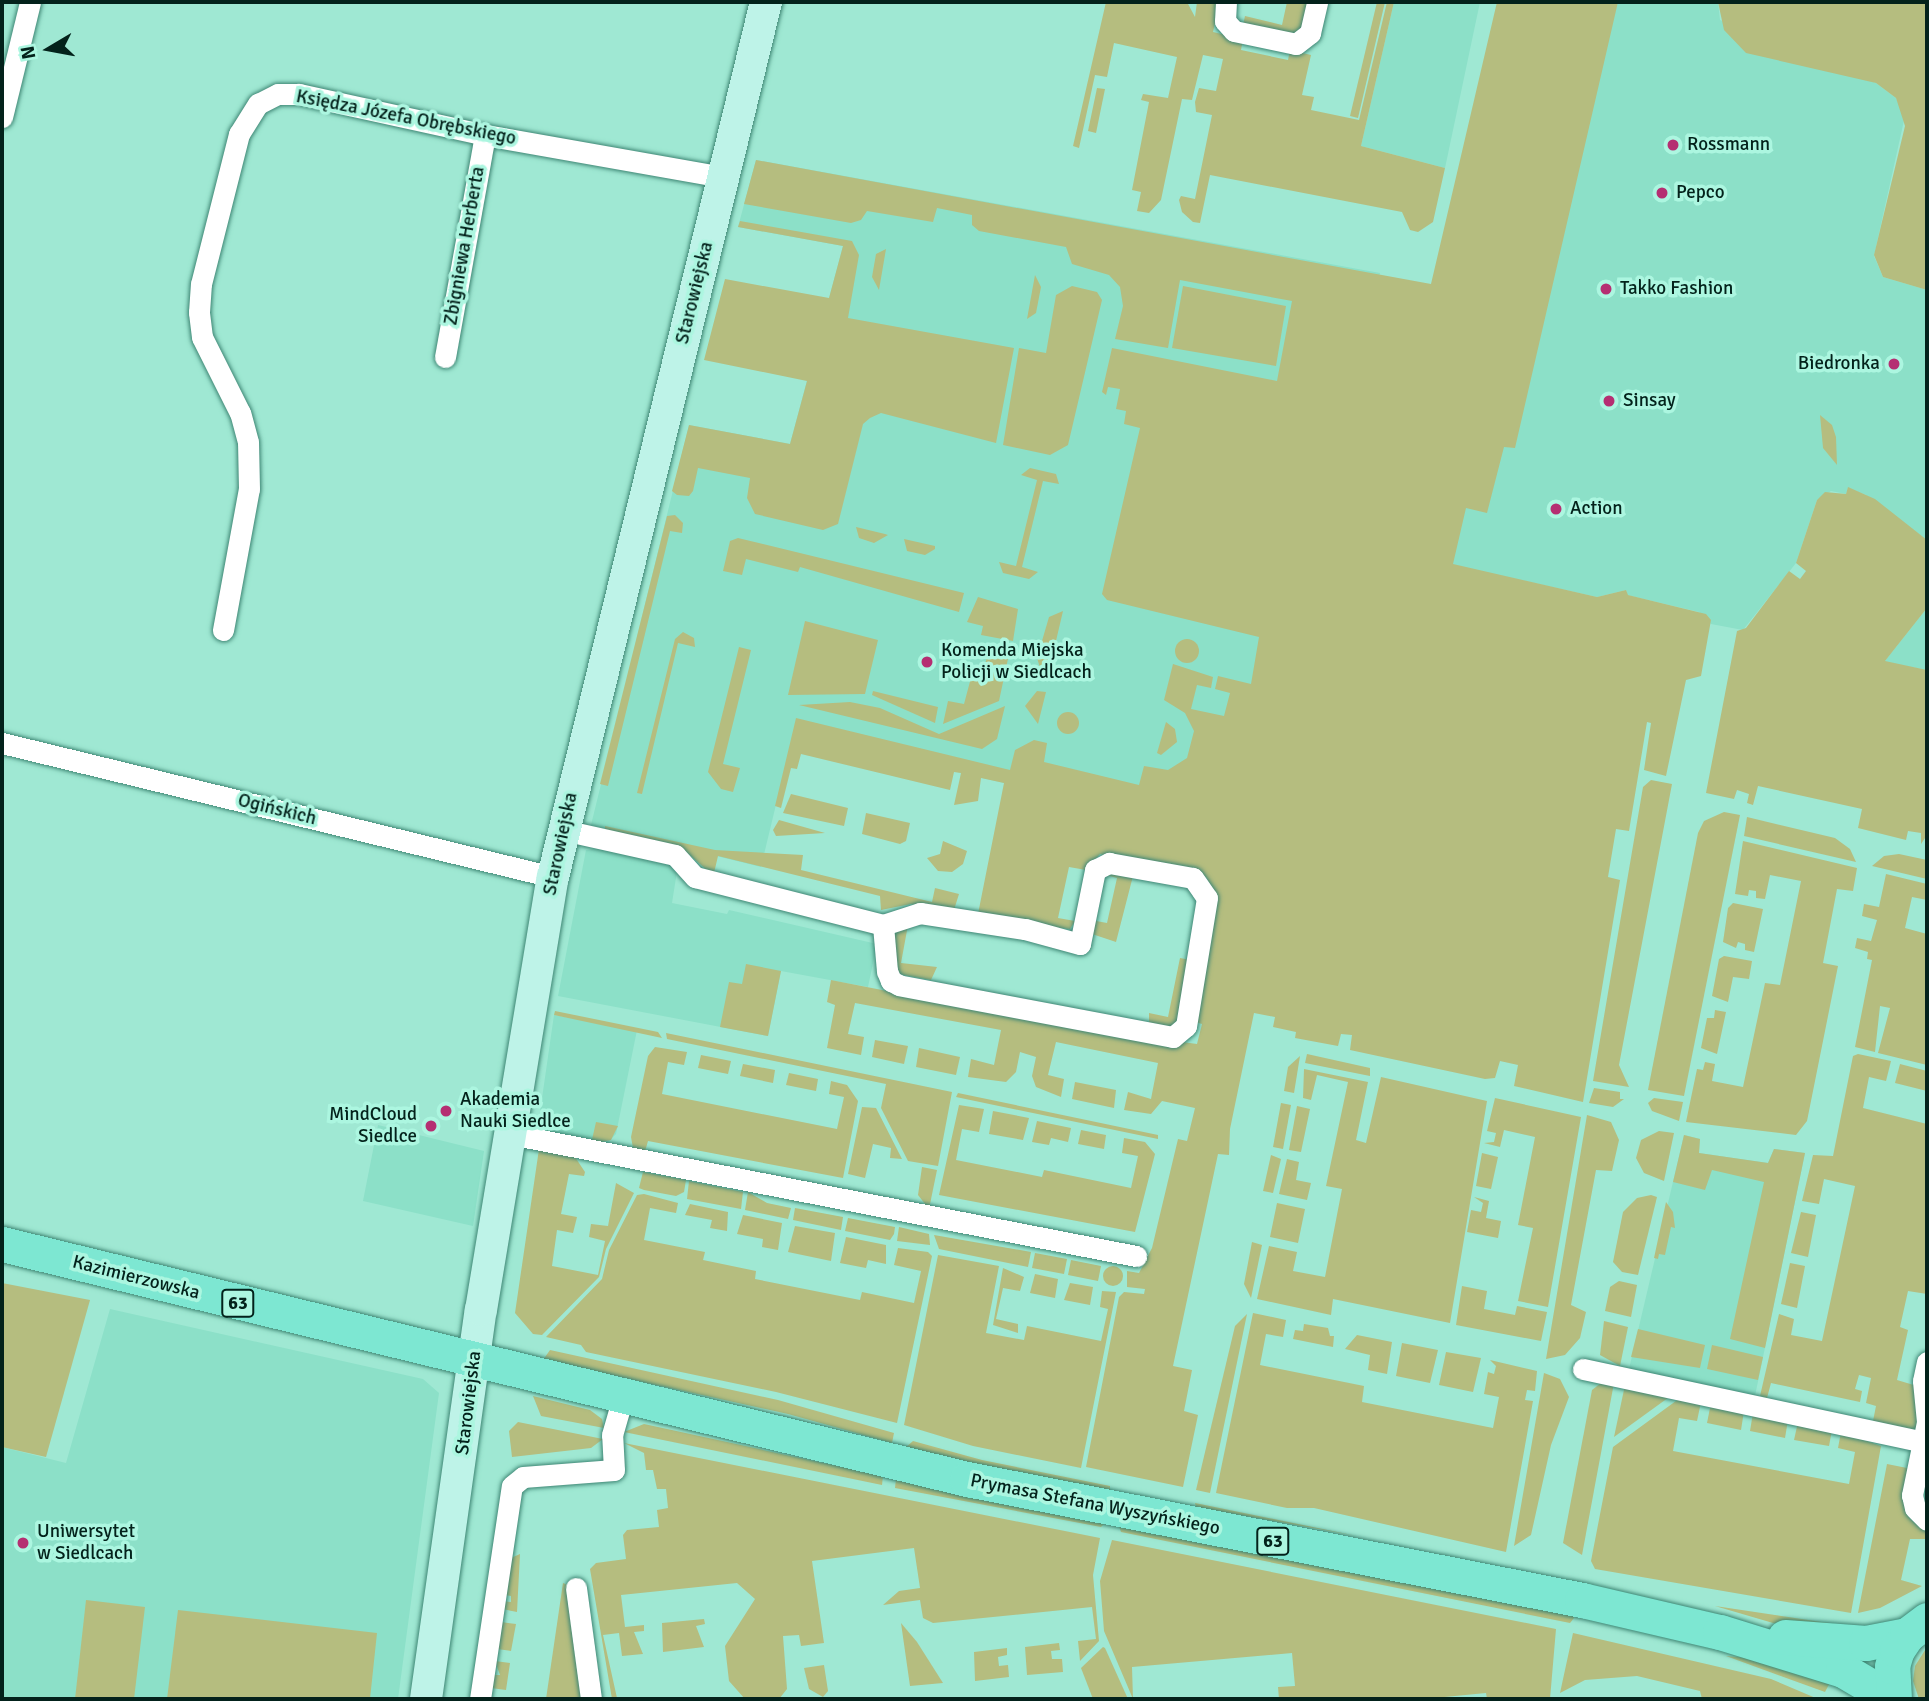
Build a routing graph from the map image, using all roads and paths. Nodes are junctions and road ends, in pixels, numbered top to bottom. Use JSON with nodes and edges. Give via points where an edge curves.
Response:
{"nodes":[{"id":1,"x":30,"y":2,"type":"edge"},
{"id":2,"x":766,"y":2,"type":"edge"},
{"id":3,"x":1226,"y":2,"type":"edge"},
{"id":4,"x":1317,"y":2,"type":"edge"},
{"id":5,"x":2,"y":117,"type":"edge"},
{"id":6,"x":485,"y":135,"type":"junction"},
{"id":7,"x":723,"y":177,"type":"junction"},
{"id":8,"x":445,"y":357,"type":"dead end"},
{"id":9,"x":223,"y":630,"type":"dead end"},
{"id":10,"x":2,"y":743,"type":"edge"},
{"id":11,"x":563,"y":830,"type":"junction"},
{"id":12,"x":553,"y":877,"type":"junction"},
{"id":13,"x":883,"y":925,"type":"junction"},
{"id":14,"x":510,"y":1134,"type":"junction"},
{"id":15,"x":2,"y":1244,"type":"edge"},
{"id":16,"x":1136,"y":1256,"type":"dead end"},
{"id":17,"x":475,"y":1360,"type":"junction"},
{"id":18,"x":1927,"y":1362,"type":"edge"},
{"id":19,"x":1583,"y":1369,"type":"dead end"},
{"id":20,"x":623,"y":1397,"type":"junction"},
{"id":21,"x":1924,"y":1442,"type":"junction"},
{"id":22,"x":1927,"y":1520,"type":"edge"},
{"id":23,"x":576,"y":1588,"type":"dead end"},
{"id":24,"x":1917,"y":1628,"type":"edge"},
{"id":25,"x":1720,"y":1632,"type":"junction"},
{"id":26,"x":426,"y":1699,"type":"edge"},
{"id":27,"x":480,"y":1699,"type":"edge"},
{"id":28,"x":591,"y":1699,"type":"edge"},
{"id":29,"x":1893,"y":1699,"type":"edge"}],
"edges":[{"from":1,"to":5,"type":"street"},
{"from":2,"to":7,"type":"main road","name":"Starowiejska"},
{"from":3,"to":4,"type":"street","via":[[1225,21],[1234,31],[1296,44],[1310,33]]},
{"from":6,"to":7,"type":"street","name":"Księdza Józefa Obrębskiego"},
{"from":6,"to":8,"type":"street","name":"Zbigniewa Herberta"},
{"from":6,"to":9,"type":"street","name":"Księdza Józefa Obrębskiego","via":[[299,94],[278,94],[258,104],[239,134],[201,284],[199,312],[202,337],[240,413],[248,442],[249,489]]},
{"from":7,"to":11,"type":"main road","name":"Starowiejska"},
{"from":10,"to":12,"type":"street","name":"Ogińskich"},
{"from":11,"to":12,"type":"main road","name":"Starowiejska"},
{"from":11,"to":13,"type":"street","via":[[675,855],[695,877]]},
{"from":12,"to":14,"type":"main road","name":"Starowiejska"},
{"from":13,"to":13,"type":"street","via":[[920,913],[1026,929],[1080,944],[1094,870],[1109,863],[1192,878],[1207,898],[1186,1026],[1173,1037],[899,985],[887,971]]},
{"from":14,"to":16,"type":"street"},
{"from":14,"to":17,"type":"main road","name":"Starowiejska"},
{"from":15,"to":17,"type":"main road","name":"Kazimierzowska","number":"63"},
{"from":17,"to":20,"type":"main road","name":"Prymasa Stefana Wyszyńskiego","number":"63"},
{"from":17,"to":26,"type":"main road","name":"Starowiejska"},
{"from":18,"to":21,"type":"street"},
{"from":19,"to":21,"type":"street"},
{"from":20,"to":25,"type":"main road","name":"Prymasa Stefana Wyszyńskiego","number":"63","via":[[967,1479],[1582,1600]]},
{"from":20,"to":27,"type":"street","via":[[612,1436],[614,1471],[523,1477],[512,1486]]},
{"from":21,"to":22,"type":"street","via":[[1912,1502]]},
{"from":23,"to":28,"type":"street"},
{"from":24,"to":25,"type":"main road","name":"Prymasa Stefana Wyszyńskiego","number":"63","via":[[1866,1643]]},
{"from":24,"to":29,"type":"main road","number":"63","via":[[1892,1666]]},
{"from":25,"to":29,"type":"main road","name":"Prymasa Stefana Wyszyńskiego","number":"63","via":[[1843,1670]]}]}
